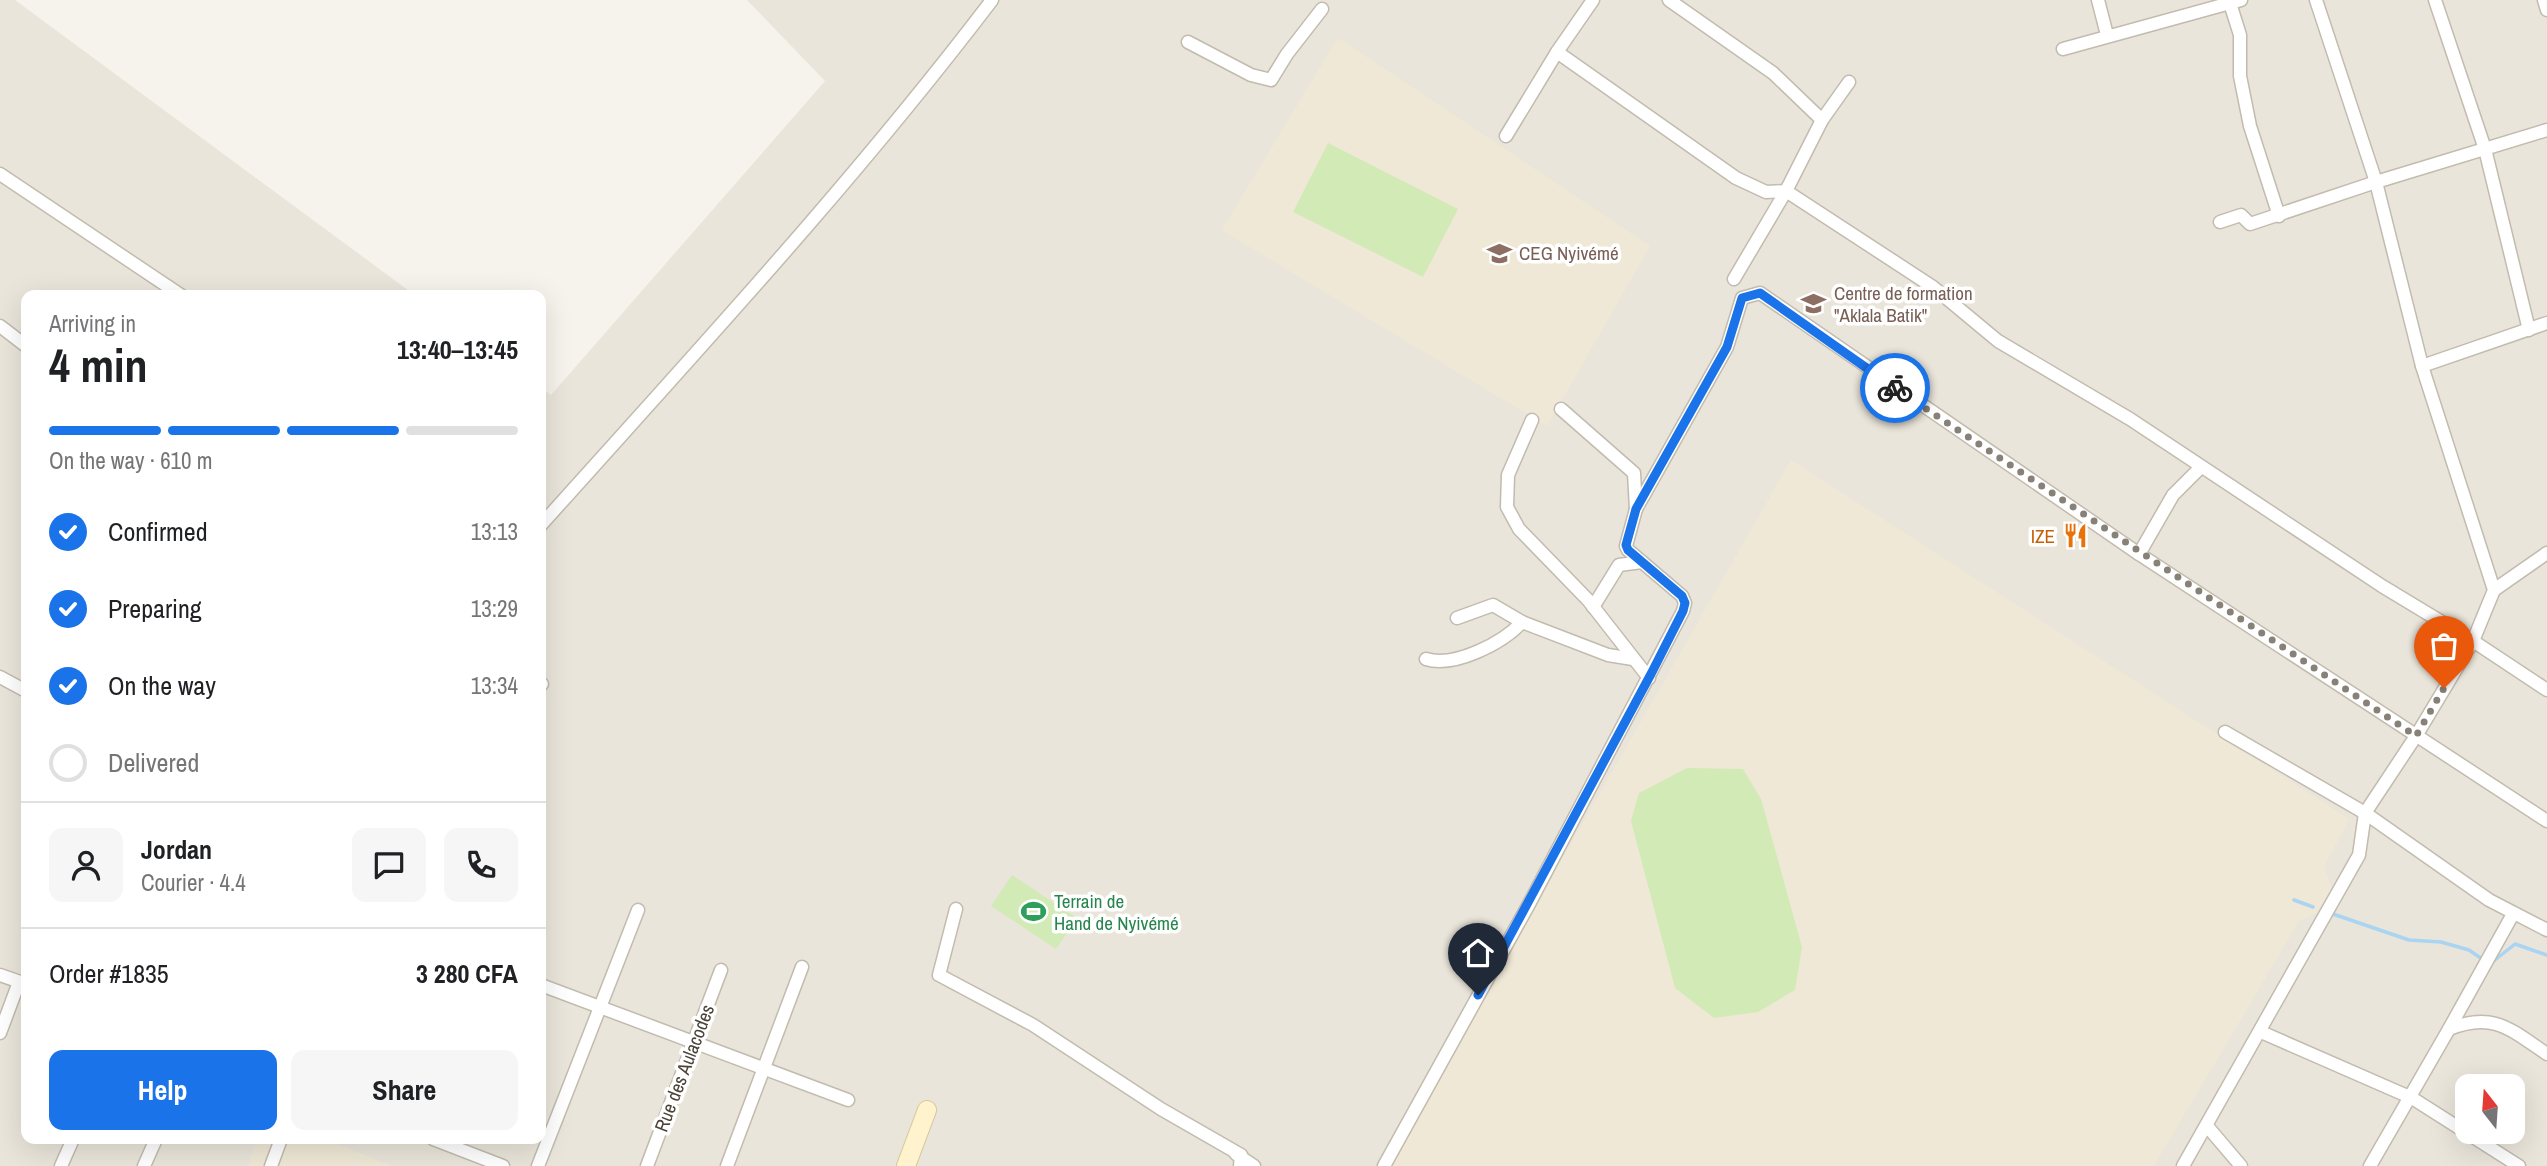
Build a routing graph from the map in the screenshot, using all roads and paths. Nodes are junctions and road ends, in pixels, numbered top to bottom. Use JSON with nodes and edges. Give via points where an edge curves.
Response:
{"nodes":[{"id":1,"x":992,"y":0,"type":"edge"},
{"id":2,"x":1593,"y":0,"type":"edge"},
{"id":3,"x":1669,"y":0,"type":"edge"},
{"id":4,"x":2098,"y":0,"type":"edge"},
{"id":5,"x":2316,"y":0,"type":"edge"},
{"id":6,"x":2435,"y":0,"type":"edge"},
{"id":7,"x":2544,"y":0,"type":"edge"},
{"id":8,"x":2234,"y":1,"type":"edge"},
{"id":9,"x":1322,"y":9,"type":"dead end"},
{"id":10,"x":2547,"y":10,"type":"edge"},
{"id":11,"x":2107,"y":35,"type":"junction"},
{"id":12,"x":1188,"y":42,"type":"dead end"},
{"id":13,"x":2063,"y":49,"type":"dead end"},
{"id":14,"x":1557,"y":52,"type":"junction"},
{"id":15,"x":1849,"y":82,"type":"dead end"},
{"id":16,"x":1822,"y":120,"type":"junction"},
{"id":17,"x":2547,"y":130,"type":"edge"},
{"id":18,"x":1506,"y":136,"type":"dead end"},
{"id":19,"x":2485,"y":149,"type":"junction"},
{"id":20,"x":0,"y":174,"type":"edge"},
{"id":21,"x":2376,"y":182,"type":"junction"},
{"id":22,"x":1786,"y":191,"type":"junction"},
{"id":23,"x":2279,"y":216,"type":"junction"},
{"id":24,"x":2220,"y":222,"type":"dead end"},
{"id":25,"x":1734,"y":279,"type":"dead end"},
{"id":26,"x":173,"y":290,"type":"edge"},
{"id":27,"x":2547,"y":323,"type":"edge"},
{"id":28,"x":0,"y":326,"type":"edge"},
{"id":29,"x":2529,"y":330,"type":"junction"},
{"id":30,"x":21,"y":342,"type":"edge"},
{"id":31,"x":2422,"y":366,"type":"junction"},
{"id":32,"x":1561,"y":410,"type":"dead end"},
{"id":33,"x":1532,"y":419,"type":"dead end"},
{"id":34,"x":2201,"y":467,"type":"junction"},
{"id":35,"x":1636,"y":509,"type":"junction"},
{"id":36,"x":546,"y":519,"type":"edge"},
{"id":37,"x":2139,"y":554,"type":"junction"},
{"id":38,"x":2546,"y":556,"type":"edge"},
{"id":39,"x":1642,"y":562,"type":"junction"},
{"id":40,"x":2494,"y":590,"type":"junction"},
{"id":41,"x":1593,"y":607,"type":"junction"},
{"id":42,"x":1457,"y":618,"type":"dead end"},
{"id":43,"x":1522,"y":622,"type":"junction"},
{"id":44,"x":2473,"y":640,"type":"junction"},
{"id":45,"x":1426,"y":659,"type":"dead end"},
{"id":46,"x":1633,"y":659,"type":"junction"},
{"id":47,"x":0,"y":677,"type":"edge"},
{"id":48,"x":1649,"y":678,"type":"junction"},
{"id":49,"x":21,"y":688,"type":"edge"},
{"id":50,"x":2547,"y":690,"type":"edge"},
{"id":51,"x":2225,"y":732,"type":"dead end"},
{"id":52,"x":2416,"y":736,"type":"junction"},
{"id":53,"x":2365,"y":813,"type":"junction"},
{"id":54,"x":2547,"y":821,"type":"edge"},
{"id":55,"x":956,"y":909,"type":"dead end"},
{"id":56,"x":638,"y":910,"type":"dead end"},
{"id":57,"x":2513,"y":914,"type":"junction"},
{"id":58,"x":2547,"y":930,"type":"edge"},
{"id":59,"x":802,"y":967,"type":"dead end"},
{"id":60,"x":720,"y":970,"type":"dead end"},
{"id":61,"x":0,"y":975,"type":"edge"},
{"id":62,"x":21,"y":982,"type":"edge"},
{"id":63,"x":21,"y":987,"type":"edge"},
{"id":64,"x":546,"y":987,"type":"edge"},
{"id":65,"x":600,"y":1007,"type":"junction"},
{"id":66,"x":2449,"y":1029,"type":"junction"},
{"id":67,"x":2261,"y":1031,"type":"junction"},
{"id":68,"x":0,"y":1033,"type":"edge"},
{"id":69,"x":1060,"y":1038,"type":"dead end"},
{"id":70,"x":694,"y":1042,"type":"junction"},
{"id":71,"x":2547,"y":1054,"type":"edge"},
{"id":72,"x":764,"y":1069,"type":"junction"},
{"id":73,"x":2412,"y":1098,"type":"junction"},
{"id":74,"x":848,"y":1100,"type":"dead end"},
{"id":75,"x":927,"y":1110,"type":"dead end"},
{"id":76,"x":2207,"y":1126,"type":"junction"},
{"id":77,"x":71,"y":1144,"type":"edge"},
{"id":78,"x":154,"y":1144,"type":"edge"},
{"id":79,"x":279,"y":1144,"type":"edge"},
{"id":80,"x":446,"y":1144,"type":"edge"},
{"id":81,"x":61,"y":1166,"type":"edge"},
{"id":82,"x":144,"y":1166,"type":"edge"},
{"id":83,"x":271,"y":1166,"type":"edge"},
{"id":84,"x":503,"y":1166,"type":"edge"},
{"id":85,"x":538,"y":1166,"type":"edge"},
{"id":86,"x":647,"y":1166,"type":"edge"},
{"id":87,"x":727,"y":1166,"type":"edge"},
{"id":88,"x":906,"y":1166,"type":"edge"},
{"id":89,"x":1240,"y":1166,"type":"edge"},
{"id":90,"x":1254,"y":1166,"type":"edge"},
{"id":91,"x":1384,"y":1166,"type":"edge"},
{"id":92,"x":2183,"y":1166,"type":"edge"},
{"id":93,"x":2241,"y":1166,"type":"edge"},
{"id":94,"x":2370,"y":1166,"type":"edge"},
{"id":95,"x":2519,"y":1166,"type":"edge"}],
"edges":[{"from":1,"to":36,"type":"street","via":[[914,103]]},
{"from":2,"to":14,"type":"street"},
{"from":3,"to":16,"type":"street","via":[[1773,73]]},
{"from":4,"to":11,"type":"street"},
{"from":5,"to":21,"type":"street"},
{"from":6,"to":19,"type":"street"},
{"from":7,"to":10,"type":"street"},
{"from":8,"to":11,"type":"street"},
{"from":8,"to":23,"type":"street","via":[[2240,76],[2250,126]]},
{"from":9,"to":12,"type":"street","via":[[1271,80],[1251,75]]},
{"from":11,"to":13,"type":"street"},
{"from":14,"to":18,"type":"street"},
{"from":14,"to":22,"type":"street","via":[[1735,178],[1766,192]]},
{"from":15,"to":16,"type":"street"},
{"from":16,"to":22,"type":"street"},
{"from":17,"to":19,"type":"street"},
{"from":19,"to":21,"type":"street"},
{"from":19,"to":29,"type":"street"},
{"from":20,"to":26,"type":"street"},
{"from":21,"to":23,"type":"street"},
{"from":21,"to":31,"type":"street"},
{"from":22,"to":25,"type":"street"},
{"from":22,"to":34,"type":"street","via":[[1933,287],[1998,341],[2130,418]]},
{"from":23,"to":24,"type":"street","via":[[2250,224],[2241,215]]},
{"from":27,"to":29,"type":"street"},
{"from":28,"to":30,"type":"street"},
{"from":29,"to":31,"type":"street"},
{"from":31,"to":40,"type":"street"},
{"from":32,"to":35,"type":"street","via":[[1634,473]]},
{"from":33,"to":41,"type":"street","via":[[1508,475],[1507,507],[1519,529]]},
{"from":34,"to":37,"type":"street","via":[[2173,495]]},
{"from":34,"to":44,"type":"street"},
{"from":35,"to":37,"type":"street","via":[[1727,347],[1742,298],[1760,293]]},
{"from":35,"to":39,"type":"street","via":[[1626,545]]},
{"from":37,"to":52,"type":"street"},
{"from":38,"to":40,"type":"street"},
{"from":39,"to":41,"type":"street","via":[[1619,565]]},
{"from":39,"to":48,"type":"street","via":[[1685,603]]},
{"from":40,"to":44,"type":"street"},
{"from":41,"to":46,"type":"street"},
{"from":42,"to":43,"type":"street","via":[[1493,605]]},
{"from":43,"to":45,"type":"street","via":[[1492,647],[1442,661]]},
{"from":43,"to":46,"type":"street","via":[[1608,655]]},
{"from":44,"to":50,"type":"street"},
{"from":44,"to":52,"type":"street"},
{"from":46,"to":48,"type":"street"},
{"from":47,"to":49,"type":"street"},
{"from":48,"to":91,"type":"street"},
{"from":51,"to":53,"type":"street"},
{"from":52,"to":53,"type":"street"},
{"from":52,"to":54,"type":"street"},
{"from":53,"to":57,"type":"street"},
{"from":53,"to":67,"type":"street","via":[[2359,855]]},
{"from":55,"to":89,"type":"street","via":[[939,975],[1032,1025],[1241,1155]]},
{"from":56,"to":65,"type":"street"},
{"from":57,"to":58,"type":"street"},
{"from":57,"to":66,"type":"street"},
{"from":59,"to":72,"type":"street"},
{"from":60,"to":70,"type":"street","name":"Rue des Aulacodes"},
{"from":61,"to":62,"type":"street"},
{"from":63,"to":68,"type":"street"},
{"from":64,"to":65,"type":"street"},
{"from":65,"to":70,"type":"street"},
{"from":65,"to":85,"type":"street"},
{"from":66,"to":71,"type":"street","via":[[2470,1022],[2497,1022]]},
{"from":66,"to":73,"type":"street"},
{"from":67,"to":73,"type":"street"},
{"from":67,"to":76,"type":"street"},
{"from":69,"to":90,"type":"street","via":[[1121,1074]]},
{"from":70,"to":72,"type":"street"},
{"from":70,"to":86,"type":"street","name":"Rue des Aulacodes"},
{"from":72,"to":74,"type":"street"},
{"from":72,"to":87,"type":"street"},
{"from":73,"to":94,"type":"street"},
{"from":73,"to":95,"type":"street"},
{"from":75,"to":88,"type":"street"},
{"from":76,"to":92,"type":"street"},
{"from":76,"to":93,"type":"street"},
{"from":77,"to":81,"type":"street"},
{"from":78,"to":82,"type":"street"},
{"from":79,"to":83,"type":"street"},
{"from":80,"to":84,"type":"street"}]}
